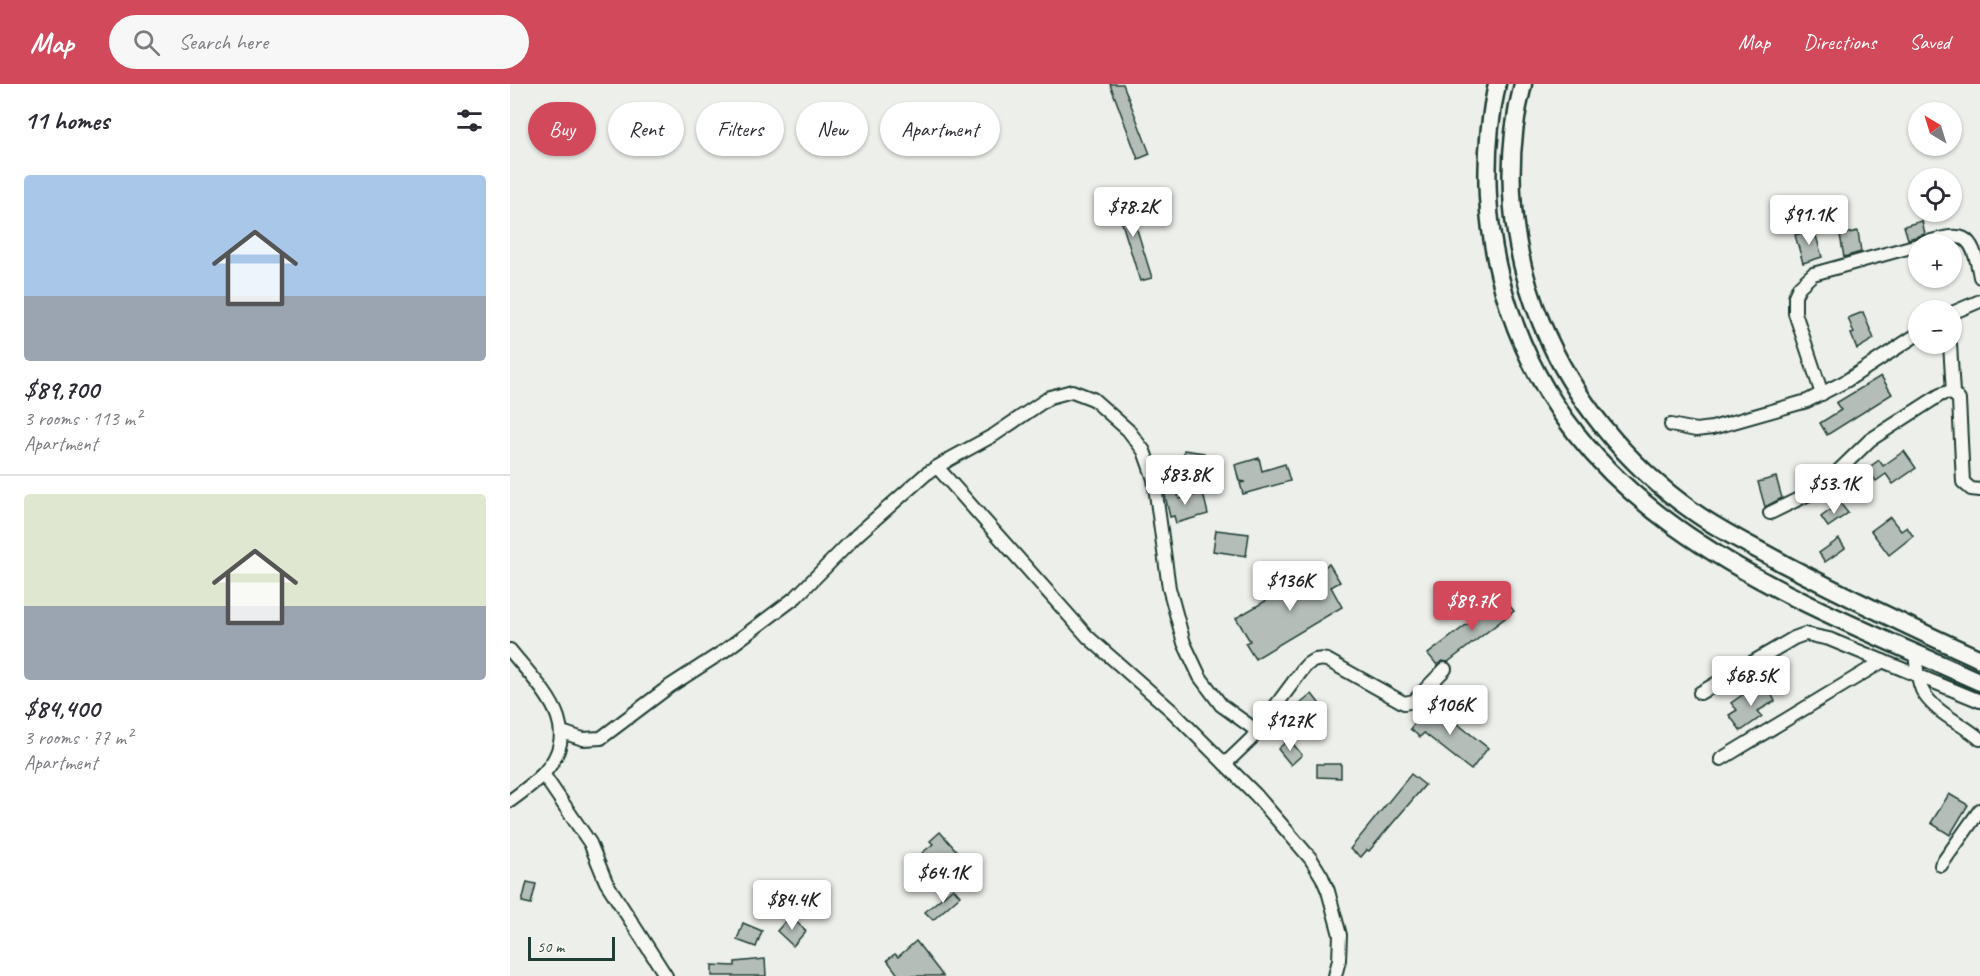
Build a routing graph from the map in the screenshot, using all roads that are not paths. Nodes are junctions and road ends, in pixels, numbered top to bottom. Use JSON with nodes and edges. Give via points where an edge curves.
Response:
{"nodes":[{"id":1,"x":1497,"y":84,"type":"edge"},
{"id":2,"x":1523,"y":84,"type":"edge"},
{"id":3,"x":1962,"y":239,"type":"edge"},
{"id":4,"x":1908,"y":248,"type":"edge"},
{"id":5,"x":1980,"y":277,"type":"edge"},
{"id":6,"x":1980,"y":301,"type":"edge"},
{"id":7,"x":1962,"y":309,"type":"edge"},
{"id":8,"x":1908,"y":341,"type":"edge"},
{"id":9,"x":1951,"y":354,"type":"edge"},
{"id":10,"x":1953,"y":393,"type":"junction"},
{"id":11,"x":1822,"y":394,"type":"junction"},
{"id":12,"x":1671,"y":425,"type":"dead end"},
{"id":13,"x":937,"y":467,"type":"junction"},
{"id":14,"x":1980,"y":490,"type":"edge"},
{"id":15,"x":1770,"y":513,"type":"dead end"},
{"id":16,"x":510,"y":650,"type":"edge"},
{"id":17,"x":1915,"y":652,"type":"junction"},
{"id":18,"x":1978,"y":657,"type":"edge"},
{"id":19,"x":1883,"y":662,"type":"junction"},
{"id":20,"x":1445,"y":669,"type":"dead end"},
{"id":21,"x":1918,"y":674,"type":"junction"},
{"id":22,"x":1980,"y":682,"type":"edge"},
{"id":23,"x":1700,"y":693,"type":"dead end"},
{"id":24,"x":1980,"y":701,"type":"edge"},
{"id":25,"x":1257,"y":731,"type":"junction"},
{"id":26,"x":562,"y":732,"type":"junction"},
{"id":27,"x":1980,"y":739,"type":"edge"},
{"id":28,"x":1721,"y":759,"type":"dead end"},
{"id":29,"x":1225,"y":764,"type":"junction"},
{"id":30,"x":543,"y":774,"type":"junction"},
{"id":31,"x":510,"y":801,"type":"edge"},
{"id":32,"x":1980,"y":810,"type":"edge"},
{"id":33,"x":1941,"y":865,"type":"dead end"},
{"id":34,"x":666,"y":976,"type":"edge"},
{"id":35,"x":1335,"y":976,"type":"edge"}],
"edges":[{"from":1,"to":17,"type":"highway","via":[[1487,172],[1493,247],[1523,346],[1563,417],[1616,478],[1680,531],[1755,577]]},
{"from":2,"to":18,"type":"highway","via":[[1515,125],[1512,181],[1521,264],[1551,344],[1596,418],[1652,478],[1716,526],[1819,582]]},
{"from":3,"to":5,"type":"street","via":[[1975,251]]},
{"from":4,"to":11,"type":"street","via":[[1814,274],[1799,287],[1795,313]]},
{"from":6,"to":7,"type":"street"},
{"from":8,"to":11,"type":"street"},
{"from":9,"to":10,"type":"street"},
{"from":10,"to":14,"type":"street","via":[[1959,400],[1963,482]]},
{"from":10,"to":15,"type":"street","via":[[1944,393],[1864,444],[1827,482]]},
{"from":11,"to":12,"type":"street","via":[[1712,428],[1696,430]]},
{"from":13,"to":25,"type":"street","via":[[1057,394],[1080,393],[1093,399],[1136,440],[1150,464],[1169,588],[1191,660],[1221,705]]},
{"from":13,"to":26,"type":"street","via":[[882,511],[796,597],[633,716],[601,738],[583,739]]},
{"from":13,"to":29,"type":"street","via":[[1088,637]]},
{"from":16,"to":26,"type":"street","via":[[558,711]]},
{"from":17,"to":21,"type":"street"},
{"from":17,"to":22,"type":"highway"},
{"from":19,"to":21,"type":"street"},
{"from":19,"to":23,"type":"street","via":[[1829,639],[1805,634]]},
{"from":19,"to":28,"type":"street"},
{"from":20,"to":25,"type":"street","via":[[1414,701],[1404,703],[1328,660],[1316,659],[1306,665]]},
{"from":21,"to":24,"type":"street"},
{"from":21,"to":27,"type":"street","via":[[1931,702]]},
{"from":25,"to":29,"type":"street"},
{"from":26,"to":30,"type":"street","via":[[557,753]]},
{"from":29,"to":35,"type":"street","via":[[1261,800],[1322,877],[1340,935]]},
{"from":30,"to":31,"type":"street"},
{"from":30,"to":34,"type":"street","via":[[590,843],[606,882]]},
{"from":32,"to":33,"type":"street"}]}
